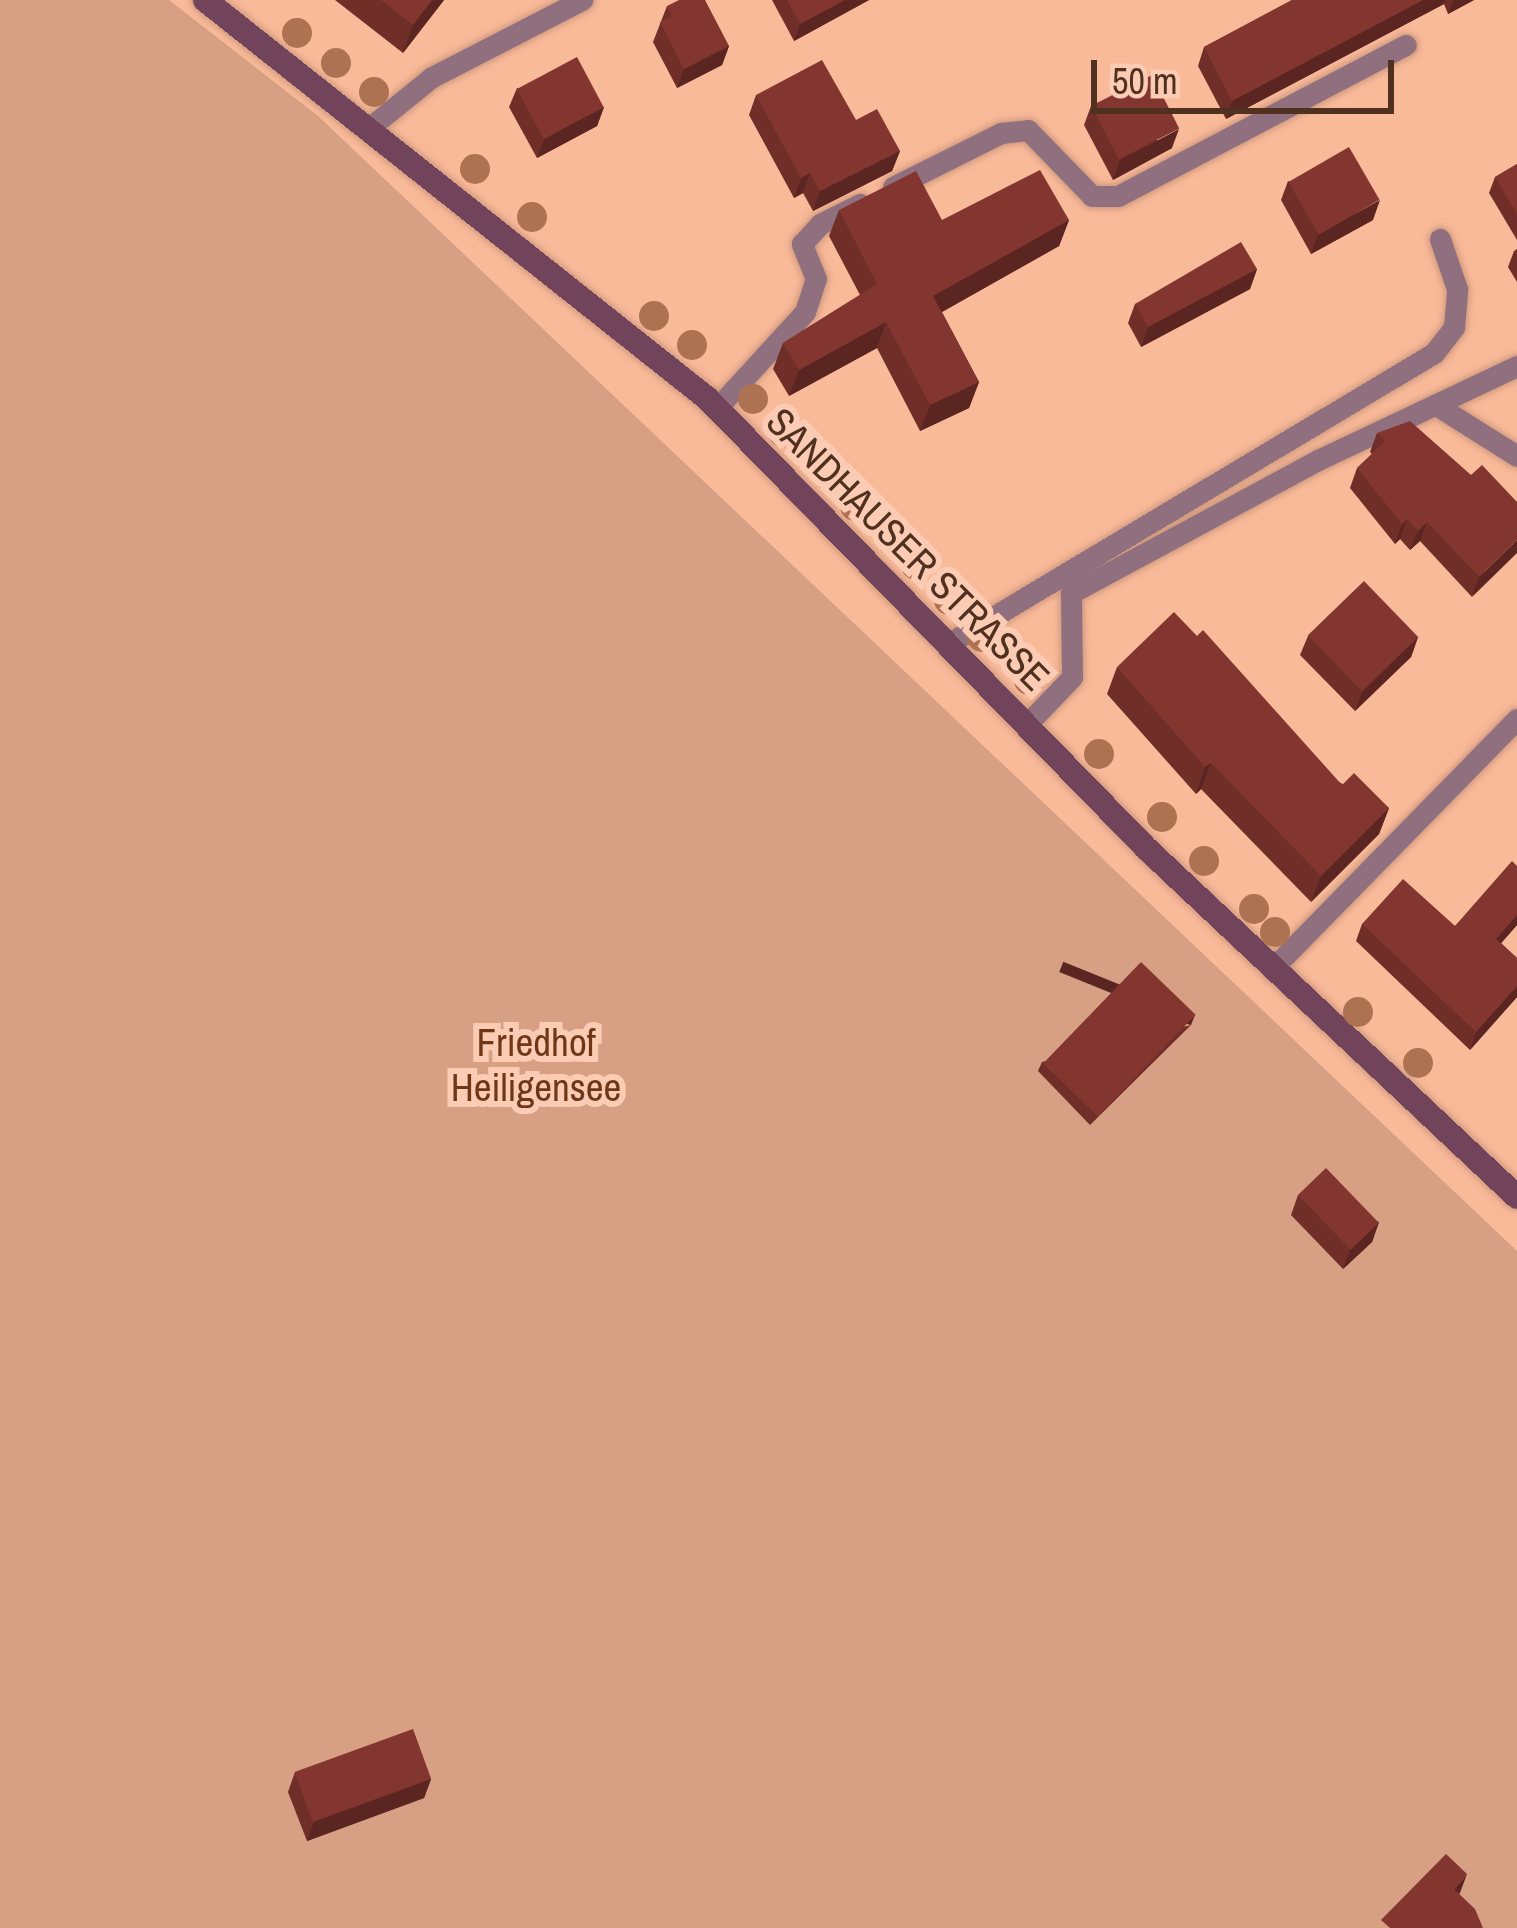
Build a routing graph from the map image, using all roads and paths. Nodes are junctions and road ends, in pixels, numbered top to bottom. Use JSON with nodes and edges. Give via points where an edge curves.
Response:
{"nodes":[{"id":1,"x":205,"y":0,"type":"edge"},
{"id":2,"x":582,"y":0,"type":"edge"},
{"id":3,"x":1406,"y":45,"type":"dead end"},
{"id":4,"x":369,"y":128,"type":"junction"},
{"id":5,"x":1440,"y":239,"type":"dead end"},
{"id":6,"x":1517,"y":366,"type":"edge"},
{"id":7,"x":1436,"y":405,"type":"junction"},
{"id":8,"x":717,"y":408,"type":"junction"},
{"id":9,"x":1517,"y":456,"type":"edge"},
{"id":10,"x":951,"y":641,"type":"junction"},
{"id":11,"x":1517,"y":719,"type":"edge"},
{"id":12,"x":1030,"y":721,"type":"junction"},
{"id":13,"x":1272,"y":969,"type":"junction"},
{"id":14,"x":1517,"y":1197,"type":"edge"}],
"edges":[{"from":1,"to":4,"type":"main road","name":"SANDHAUSER STRASSE"},
{"from":2,"to":4,"type":"lane","via":[[432,77]]},
{"from":3,"to":8,"type":"lane","via":[[1118,196],[1093,196],[1028,130],[1001,133],[820,224],[802,244],[816,279],[805,312]]},
{"from":4,"to":8,"type":"main road","name":"SANDHAUSER STRASSE"},
{"from":5,"to":10,"type":"lane","via":[[1456,289],[1454,327],[1434,353]]},
{"from":6,"to":7,"type":"lane"},
{"from":7,"to":9,"type":"lane"},
{"from":7,"to":12,"type":"lane","via":[[1071,593],[1072,677]]},
{"from":8,"to":10,"type":"main road","name":"SANDHAUSER STRASSE"},
{"from":10,"to":12,"type":"main road","name":"SANDHAUSER STRASSE"},
{"from":11,"to":13,"type":"lane"},
{"from":12,"to":13,"type":"main road","name":"SANDHAUSER STRASSE","via":[[1145,848]]},
{"from":13,"to":14,"type":"main road","name":"SANDHAUSER STRASSE"}]}
